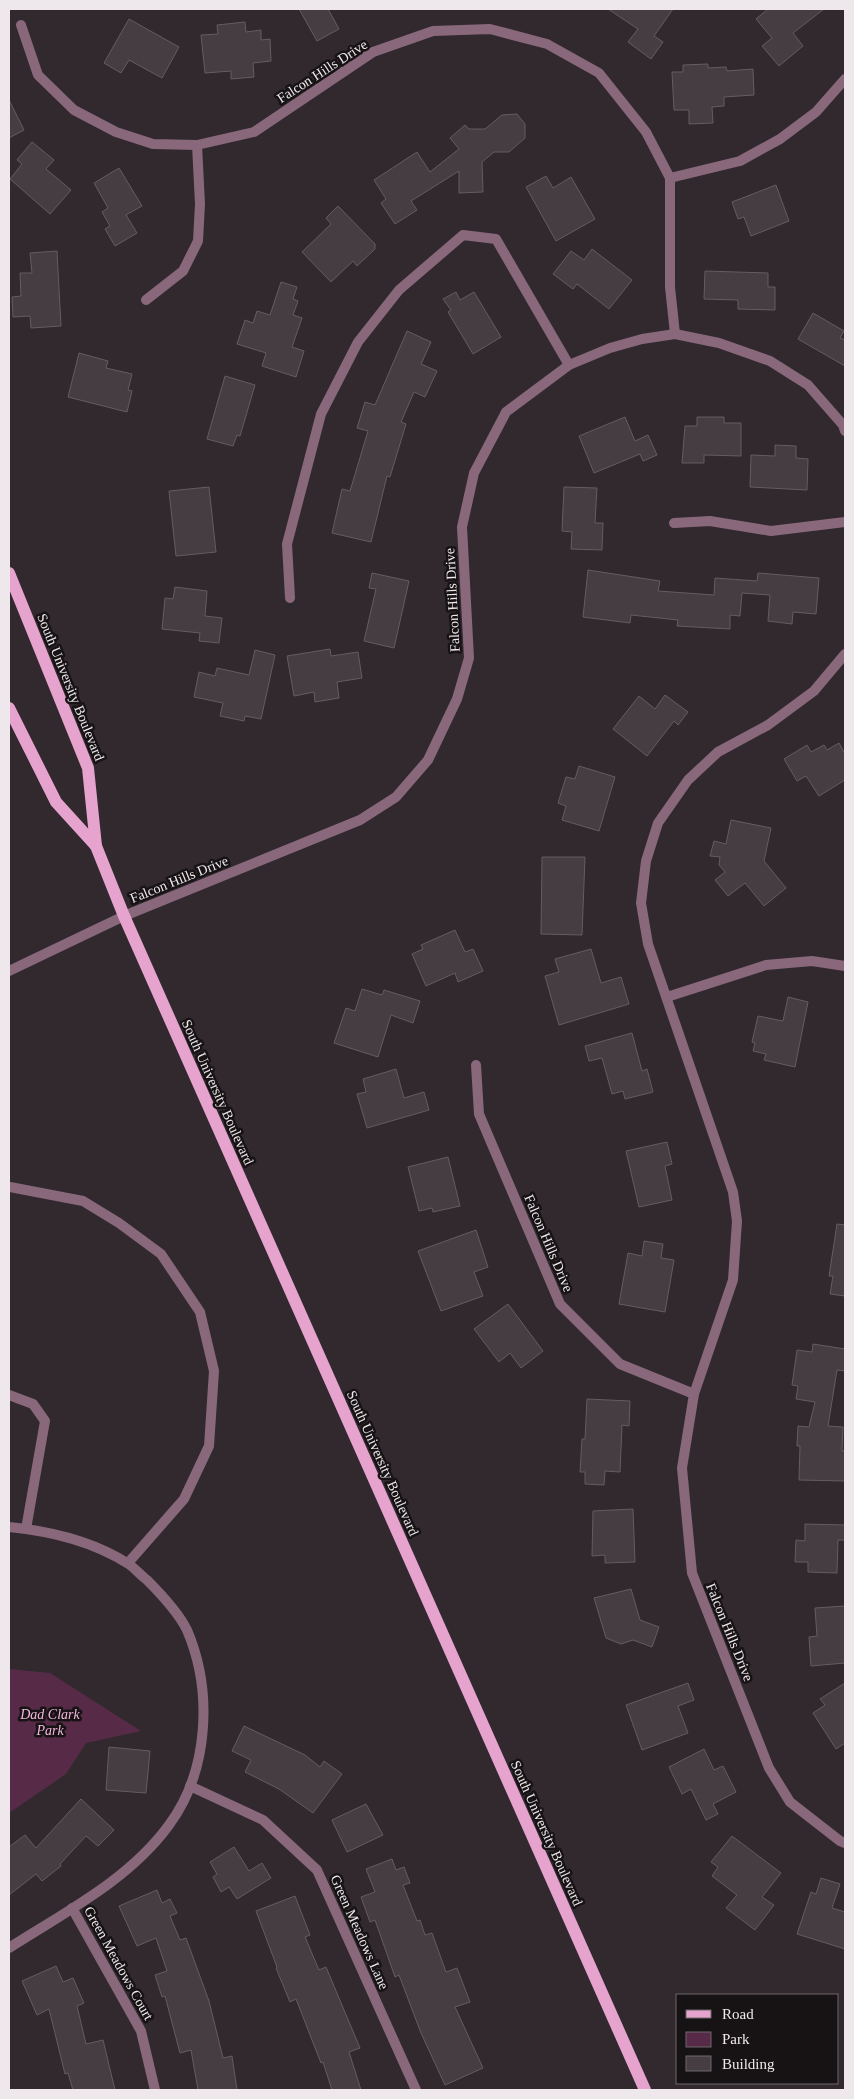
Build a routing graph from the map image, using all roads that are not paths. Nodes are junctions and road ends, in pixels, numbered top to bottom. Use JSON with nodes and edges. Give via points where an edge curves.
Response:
{"nodes":[{"id":1,"x":21,"y":25,"type":"dead end"},
{"id":2,"x":845,"y":79,"type":"edge"},
{"id":3,"x":197,"y":145,"type":"junction"},
{"id":4,"x":670,"y":178,"type":"junction"},
{"id":5,"x":146,"y":300,"type":"dead end"},
{"id":6,"x":675,"y":334,"type":"junction"},
{"id":7,"x":569,"y":365,"type":"junction"},
{"id":8,"x":844,"y":426,"type":"edge"},
{"id":9,"x":845,"y":522,"type":"edge"},
{"id":10,"x":674,"y":523,"type":"dead end"},
{"id":11,"x":9,"y":573,"type":"edge"},
{"id":12,"x":290,"y":598,"type":"dead end"},
{"id":13,"x":845,"y":654,"type":"edge"},
{"id":14,"x":9,"y":708,"type":"edge"},
{"id":15,"x":96,"y":846,"type":"junction"},
{"id":16,"x":124,"y":916,"type":"junction"},
{"id":17,"x":845,"y":966,"type":"edge"},
{"id":18,"x":9,"y":971,"type":"edge"},
{"id":19,"x":667,"y":997,"type":"junction"},
{"id":20,"x":476,"y":1065,"type":"dead end"},
{"id":21,"x":10,"y":1187,"type":"dead end"},
{"id":22,"x":694,"y":1394,"type":"junction"},
{"id":23,"x":9,"y":1395,"type":"edge"},
{"id":24,"x":9,"y":1527,"type":"edge"},
{"id":25,"x":26,"y":1529,"type":"junction"},
{"id":26,"x":128,"y":1564,"type":"junction"},
{"id":27,"x":190,"y":1786,"type":"junction"},
{"id":28,"x":845,"y":1843,"type":"edge"},
{"id":29,"x":72,"y":1908,"type":"junction"},
{"id":30,"x":9,"y":1948,"type":"edge"},
{"id":31,"x":155,"y":2090,"type":"edge"},
{"id":32,"x":416,"y":2090,"type":"edge"},
{"id":33,"x":645,"y":2090,"type":"edge"}],
"edges":[{"from":1,"to":3,"type":"street","name":"Falcon Hills Drive","via":[[38,75],[74,110],[116,132],[153,144]]},
{"from":2,"to":4,"type":"street","via":[[816,112],[780,139],[740,161]]},
{"from":3,"to":4,"type":"street","name":"Falcon Hills Drive","via":[[254,132],[374,52],[433,31],[490,29],[547,44],[599,73],[646,132]]},
{"from":3,"to":5,"type":"street","via":[[198,241],[183,272]]},
{"from":4,"to":6,"type":"street","name":"Falcon Hills Drive","via":[[670,288]]},
{"from":6,"to":7,"type":"street","name":"Falcon Hills Drive","via":[[610,348]]},
{"from":6,"to":8,"type":"street","name":"Falcon Hills Drive","via":[[719,343],[770,361],[808,385]]},
{"from":7,"to":12,"type":"street","via":[[496,239],[463,235],[399,290],[358,342],[321,414],[287,544]]},
{"from":7,"to":16,"type":"street","name":"Falcon Hills Drive","via":[[506,412],[474,473],[462,528],[469,658],[457,699],[428,760],[396,797],[360,820]]},
{"from":9,"to":10,"type":"street","via":[[771,531],[710,521]]},
{"from":11,"to":15,"type":"main road","name":"South University Boulevard","via":[[88,768]]},
{"from":13,"to":19,"type":"street","name":"Falcon Hills Drive","via":[[814,691],[768,725],[718,752],[688,780],[658,823],[646,861],[641,903],[648,944]]},
{"from":14,"to":15,"type":"main road","name":"South University Boulevard","via":[[56,802]]},
{"from":15,"to":16,"type":"main road","name":"South University Boulevard"},
{"from":16,"to":18,"type":"street","name":"Falcon Hills Drive"},
{"from":16,"to":33,"type":"main road","name":"South University Boulevard"},
{"from":17,"to":19,"type":"street","via":[[812,961],[766,965]]},
{"from":19,"to":22,"type":"street","name":"Falcon Hills Drive","via":[[733,1192],[737,1222],[733,1280]]},
{"from":20,"to":22,"type":"street","name":"Falcon Hills Drive","via":[[479,1114],[560,1304],[620,1364]]},
{"from":21,"to":26,"type":"street","via":[[83,1201],[119,1223],[161,1254],[200,1312],[214,1371],[209,1446],[184,1499]]},
{"from":22,"to":28,"type":"street","name":"Falcon Hills Drive","via":[[682,1468],[692,1573],[769,1768],[790,1802]]},
{"from":23,"to":25,"type":"street","via":[[33,1404],[45,1421]]},
{"from":24,"to":25,"type":"street"},
{"from":25,"to":26,"type":"street","via":[[66,1536]]},
{"from":26,"to":27,"type":"street","via":[[170,1606],[186,1629],[198,1662],[203,1721],[200,1752]]},
{"from":27,"to":29,"type":"street","via":[[170,1823],[149,1850],[120,1875]]},
{"from":27,"to":32,"type":"street","name":"Green Meadows Lane","via":[[262,1820],[317,1870]]},
{"from":29,"to":30,"type":"street"},
{"from":29,"to":31,"type":"street","name":"Green Meadows Court","via":[[141,2031]]}]}
